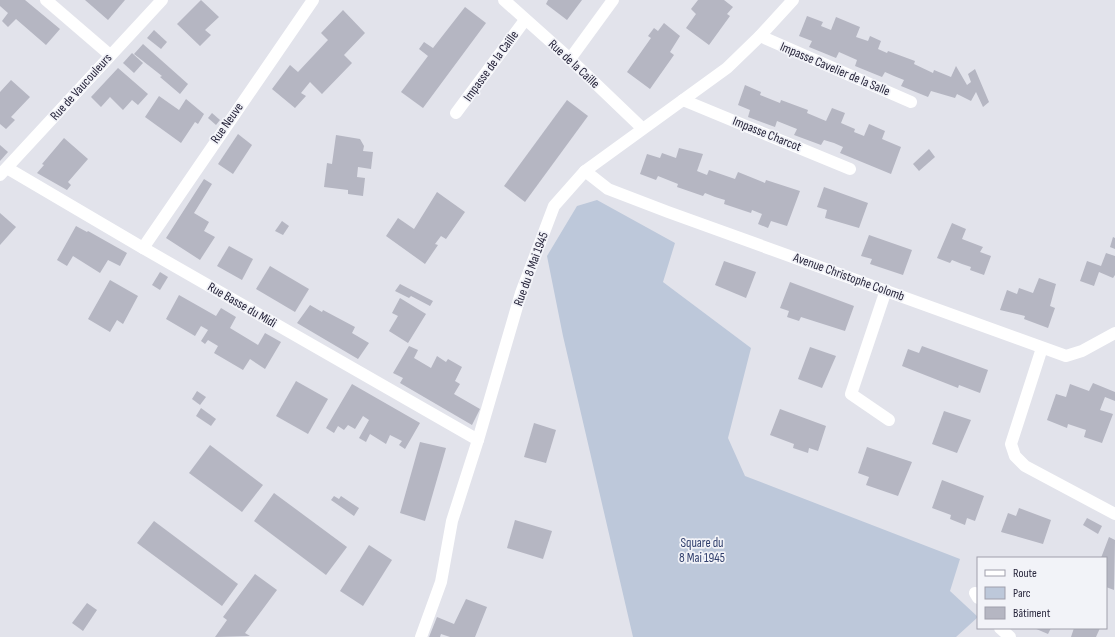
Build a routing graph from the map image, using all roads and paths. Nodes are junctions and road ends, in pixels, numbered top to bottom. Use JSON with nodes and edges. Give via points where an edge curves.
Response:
{"nodes":[{"id":1,"x":46,"y":0,"type":"edge"},
{"id":2,"x":162,"y":0,"type":"edge"},
{"id":3,"x":313,"y":0,"type":"edge"},
{"id":4,"x":504,"y":0,"type":"edge"},
{"id":5,"x":613,"y":0,"type":"edge"},
{"id":6,"x":793,"y":0,"type":"edge"},
{"id":7,"x":525,"y":20,"type":"junction"},
{"id":8,"x":760,"y":36,"type":"junction"},
{"id":9,"x":110,"y":55,"type":"junction"},
{"id":10,"x":570,"y":59,"type":"junction"},
{"id":11,"x":683,"y":100,"type":"junction"},
{"id":12,"x":911,"y":102,"type":"dead end"},
{"id":13,"x":456,"y":113,"type":"dead end"},
{"id":14,"x":642,"y":128,"type":"junction"},
{"id":15,"x":850,"y":169,"type":"dead end"},
{"id":16,"x":4,"y":171,"type":"edge"},
{"id":17,"x":585,"y":171,"type":"junction"},
{"id":18,"x":143,"y":248,"type":"junction"},
{"id":19,"x":886,"y":290,"type":"junction"},
{"id":20,"x":1115,"y":333,"type":"edge"},
{"id":21,"x":1042,"y":348,"type":"junction"},
{"id":22,"x":889,"y":420,"type":"dead end"},
{"id":23,"x":478,"y":440,"type":"junction"},
{"id":24,"x":1115,"y":514,"type":"edge"},
{"id":25,"x":1001,"y":629,"type":"edge"},
{"id":26,"x":421,"y":637,"type":"edge"},
{"id":27,"x":1010,"y":637,"type":"edge"}],
"edges":[{"from":1,"to":9,"type":"street"},
{"from":2,"to":9,"type":"street","name":"Rue de Vaucouleurs"},
{"from":3,"to":18,"type":"street","name":"Rue Neuve"},
{"from":4,"to":7,"type":"street","name":"Rue de la Caille"},
{"from":5,"to":10,"type":"street"},
{"from":6,"to":8,"type":"street","name":"Rue du 8 Mai 1945"},
{"from":7,"to":10,"type":"street","name":"Rue de la Caille"},
{"from":7,"to":13,"type":"street","name":"Impasse de la Caille"},
{"from":8,"to":11,"type":"street","name":"Rue du 8 Mai 1945","via":[[727,68]]},
{"from":8,"to":12,"type":"street","name":"Impasse Cavelier de la Salle"},
{"from":9,"to":16,"type":"street","name":"Rue de Vaucouleurs"},
{"from":10,"to":14,"type":"street","name":"Rue de la Caille"},
{"from":11,"to":14,"type":"street","name":"Rue du 8 Mai 1945"},
{"from":11,"to":15,"type":"street","name":"Impasse Charcot"},
{"from":14,"to":17,"type":"street","name":"Rue du 8 Mai 1945"},
{"from":16,"to":18,"type":"street","name":"Rue Basse du Midi"},
{"from":17,"to":19,"type":"street","name":"Avenue Christophe Colomb","via":[[608,189]]},
{"from":17,"to":23,"type":"street","name":"Rue du 8 Mai 1945","via":[[554,206],[521,293]]},
{"from":18,"to":23,"type":"street","name":"Rue Basse du Midi"},
{"from":19,"to":21,"type":"street","name":"Avenue Christophe Colomb"},
{"from":19,"to":22,"type":"street","via":[[851,394]]},
{"from":20,"to":21,"type":"street","name":"Avenue Christophe Colomb","via":[[1082,351],[1066,356]]},
{"from":21,"to":24,"type":"street","via":[[1011,444],[1015,456],[1025,466]]},
{"from":23,"to":26,"type":"street","name":"Rue du 8 Mai 1945","via":[[452,521],[441,582]]},
{"from":25,"to":27,"type":"street"}]}
